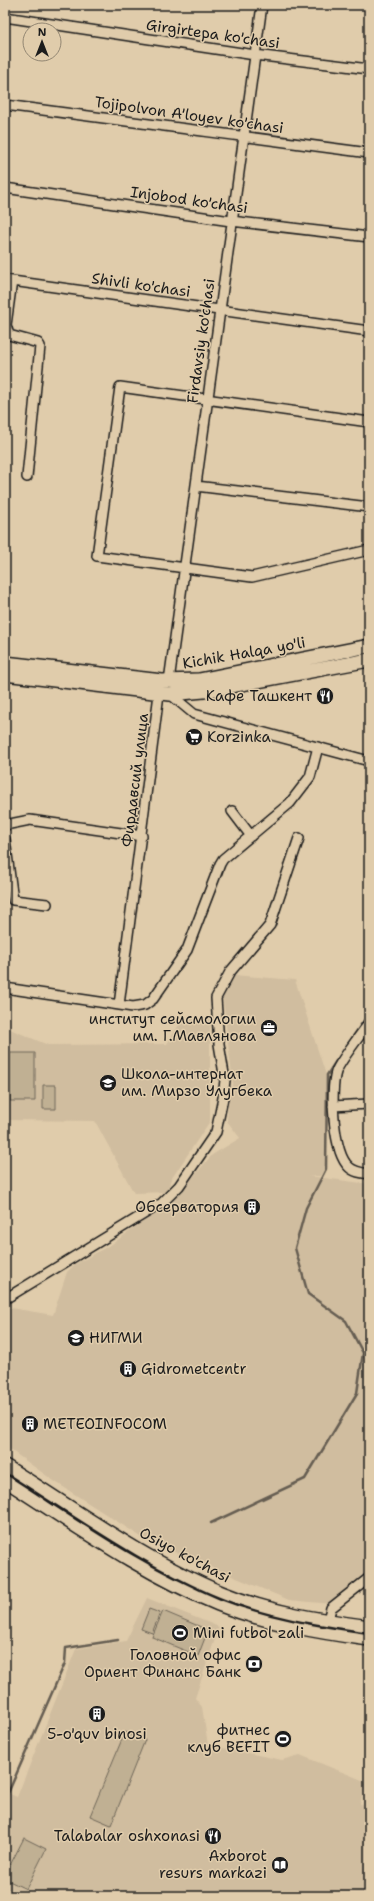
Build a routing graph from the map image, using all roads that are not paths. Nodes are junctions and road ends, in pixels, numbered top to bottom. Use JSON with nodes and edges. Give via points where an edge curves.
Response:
{"nodes":[{"id":1,"x":262,"y":5,"type":"edge"},
{"id":2,"x":5,"y":17,"type":"edge"},
{"id":3,"x":255,"y":55,"type":"junction"},
{"id":4,"x":369,"y":69,"type":"edge"},
{"id":5,"x":5,"y":105,"type":"edge"},
{"id":6,"x":244,"y":137,"type":"junction"},
{"id":7,"x":369,"y":153,"type":"edge"},
{"id":8,"x":5,"y":188,"type":"edge"},
{"id":9,"x":231,"y":221,"type":"junction"},
{"id":10,"x":369,"y":237,"type":"edge"},
{"id":11,"x":9,"y":280,"type":"edge"},
{"id":12,"x":220,"y":310,"type":"junction"},
{"id":13,"x":369,"y":331,"type":"edge"},
{"id":14,"x":208,"y":400,"type":"junction"},
{"id":15,"x":369,"y":422,"type":"edge"},
{"id":16,"x":27,"y":477,"type":"dead end"},
{"id":17,"x":196,"y":486,"type":"junction"},
{"id":18,"x":369,"y":507,"type":"edge"},
{"id":19,"x":369,"y":550,"type":"edge"},
{"id":20,"x":184,"y":568,"type":"junction"},
{"id":21,"x":369,"y":646,"type":"edge"},
{"id":22,"x":369,"y":660,"type":"edge"},
{"id":23,"x":5,"y":662,"type":"edge"},
{"id":24,"x":5,"y":674,"type":"edge"},
{"id":25,"x":166,"y":690,"type":"junction"},
{"id":26,"x":318,"y":747,"type":"junction"},
{"id":27,"x":369,"y":761,"type":"edge"},
{"id":28,"x":232,"y":811,"type":"dead end"},
{"id":29,"x":5,"y":825,"type":"edge"},
{"id":30,"x":142,"y":836,"type":"junction"},
{"id":31,"x":251,"y":836,"type":"junction"},
{"id":32,"x":299,"y":838,"type":"dead end"},
{"id":33,"x":5,"y":839,"type":"edge"},
{"id":34,"x":48,"y":904,"type":"dead end"},
{"id":35,"x":5,"y":988,"type":"edge"},
{"id":36,"x":119,"y":1005,"type":"junction"},
{"id":37,"x":369,"y":1023,"type":"edge"},
{"id":38,"x":369,"y":1104,"type":"edge"},
{"id":39,"x":333,"y":1106,"type":"junction"},
{"id":40,"x":369,"y":1174,"type":"edge"},
{"id":41,"x":5,"y":1298,"type":"edge"},
{"id":42,"x":5,"y":1465,"type":"edge"},
{"id":43,"x":5,"y":1481,"type":"edge"},
{"id":44,"x":369,"y":1578,"type":"edge"},
{"id":45,"x":328,"y":1620,"type":"junction"},
{"id":46,"x":369,"y":1626,"type":"edge"},
{"id":47,"x":369,"y":1640,"type":"edge"}],
"edges":[{"from":1,"to":3,"type":"street","name":"Firdavsiy ko'chasi"},
{"from":2,"to":3,"type":"street","name":"Girgirtepa ko'chasi"},
{"from":3,"to":4,"type":"street","name":"Girgirtepa ko'chasi"},
{"from":3,"to":6,"type":"street","name":"Firdavsiy ko'chasi"},
{"from":5,"to":6,"type":"street","name":"Tojipolvon A'loyev ko'chasi"},
{"from":6,"to":7,"type":"street","name":"Tojipolvon A'loyev ko'chasi"},
{"from":6,"to":9,"type":"street","name":"Firdavsiy ko'chasi"},
{"from":8,"to":9,"type":"street","name":"Injobod ko'chasi"},
{"from":9,"to":10,"type":"street","name":"Injobod ko'chasi"},
{"from":9,"to":12,"type":"street","name":"Firdavsiy ko'chasi"},
{"from":11,"to":12,"type":"street","name":"Shivli ko'chasi"},
{"from":11,"to":16,"type":"street","via":[[6,325],[9,335],[38,343],[40,346]]},
{"from":12,"to":13,"type":"street","name":"Shivli ko'chasi"},
{"from":12,"to":14,"type":"street","name":"Firdavsiy ko'chasi"},
{"from":14,"to":15,"type":"street"},
{"from":14,"to":17,"type":"street","name":"Firdavsiy ko'chasi"},
{"from":14,"to":20,"type":"street","via":[[120,387],[97,556]]},
{"from":17,"to":18,"type":"street"},
{"from":17,"to":20,"type":"street","name":"Firdavsiy ko'chasi"},
{"from":19,"to":20,"type":"street","via":[[258,576]]},
{"from":20,"to":25,"type":"street","name":"Firdavsiy ko'chasi"},
{"from":21,"to":25,"type":"highway","name":"Kichik Halqa yo'li","via":[[199,680]]},
{"from":22,"to":25,"type":"highway","name":"Kichik Halqa yo'li","via":[[204,691]]},
{"from":23,"to":25,"type":"highway","name":"Kichik Halqa yo'li"},
{"from":24,"to":25,"type":"highway","name":"Kichik Halqa yo'li"},
{"from":25,"to":26,"type":"street","via":[[194,714]]},
{"from":25,"to":30,"type":"street","name":"Фирдавсий улица"},
{"from":26,"to":27,"type":"street"},
{"from":26,"to":31,"type":"street","via":[[310,776],[290,803]]},
{"from":28,"to":31,"type":"street"},
{"from":29,"to":30,"type":"street","via":[[30,820]]},
{"from":30,"to":36,"type":"street","name":"Фирдавсий улица"},
{"from":31,"to":36,"type":"street","via":[[220,864],[187,950],[153,1000],[132,1007]]},
{"from":32,"to":41,"type":"street","via":[[270,925],[230,972],[216,998],[219,1044],[225,1080],[216,1132],[179,1186],[162,1203]]},
{"from":33,"to":34,"type":"street","via":[[13,900]]},
{"from":35,"to":36,"type":"street"},
{"from":37,"to":39,"type":"street","via":[[336,1071]]},
{"from":38,"to":39,"type":"street"},
{"from":39,"to":40,"type":"street","via":[[342,1158],[354,1171]]},
{"from":42,"to":45,"type":"main road","name":"Osiyo ko'chasi","via":[[145,1552],[210,1587],[267,1607]]},
{"from":43,"to":47,"type":"main road","name":"Osiyo ko'chasi","via":[[137,1565],[218,1605],[291,1626]]},
{"from":44,"to":45,"type":"street","via":[[331,1608]]},
{"from":45,"to":46,"type":"main road","name":"Osiyo ko'chasi"}]}
